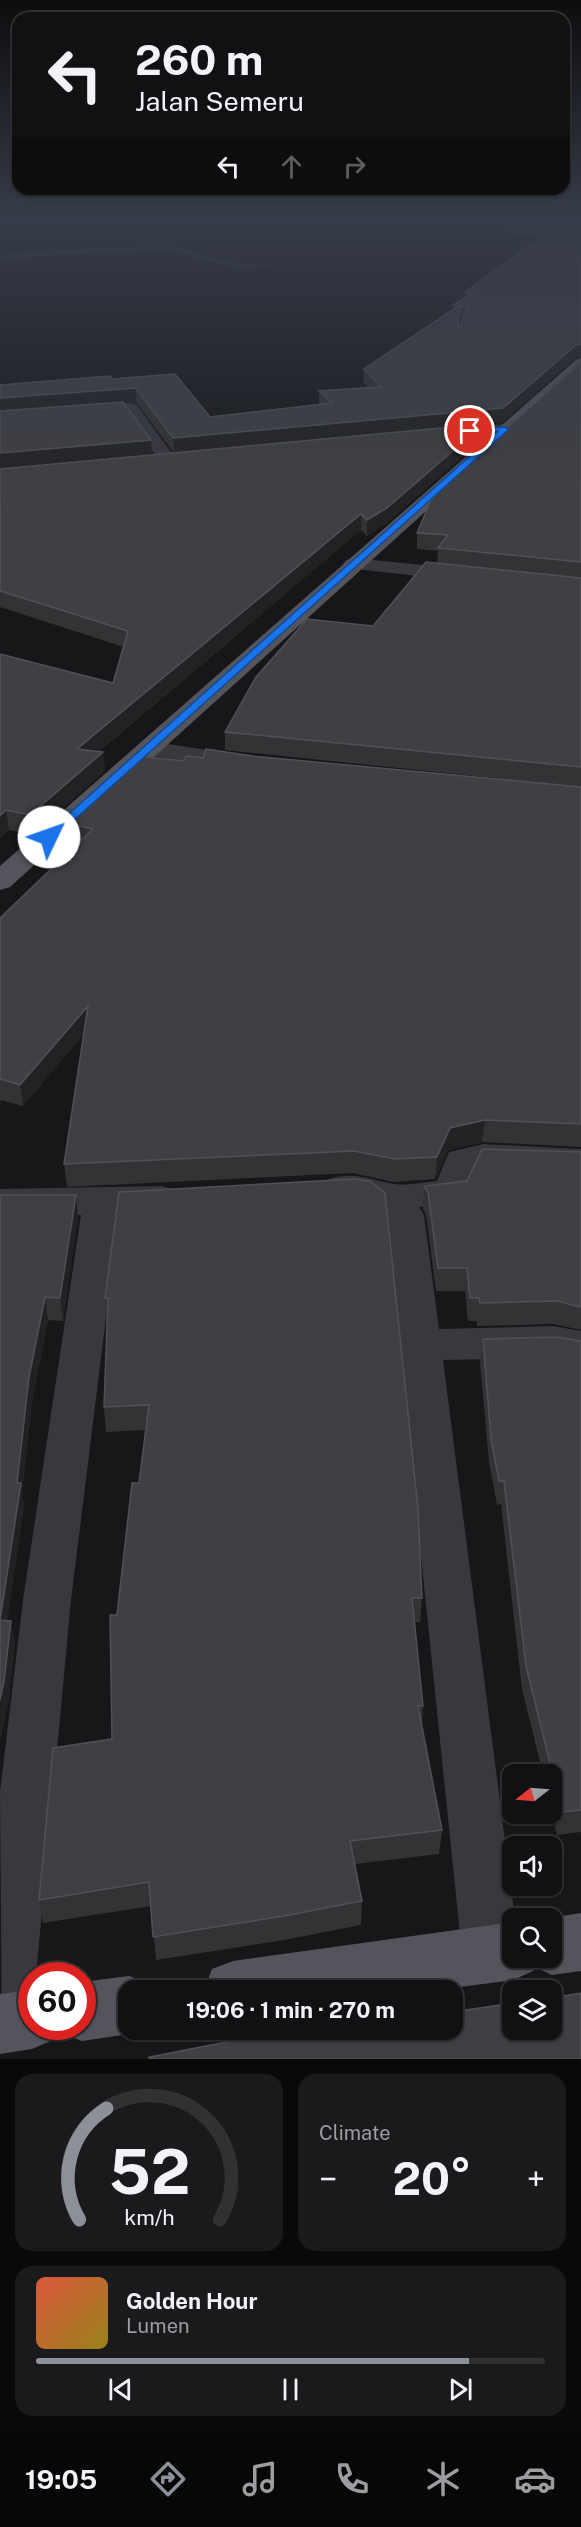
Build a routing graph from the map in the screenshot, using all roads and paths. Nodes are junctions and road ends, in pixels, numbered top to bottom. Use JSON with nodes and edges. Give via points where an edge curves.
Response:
{"nodes":[{"id":1,"x":581,"y":363,"type":"edge"},
{"id":2,"x":0,"y":418,"type":"edge"},
{"id":3,"x":506,"y":429,"type":"junction"},
{"id":4,"x":418,"y":436,"type":"edge"},
{"id":5,"x":190,"y":457,"type":"edge"},
{"id":6,"x":167,"y":459,"type":"junction"},
{"id":7,"x":143,"y":462,"type":"edge"},
{"id":8,"x":353,"y":564,"type":"junction"},
{"id":9,"x":483,"y":577,"type":"edge"},
{"id":10,"x":148,"y":749,"type":"junction"},
{"id":11,"x":276,"y":767,"type":"edge"},
{"id":12,"x":0,"y":881,"type":"edge"},
{"id":13,"x":581,"y":1161,"type":"edge"},
{"id":14,"x":305,"y":1190,"type":"edge"},
{"id":15,"x":198,"y":1197,"type":"edge"},
{"id":16,"x":391,"y":1197,"type":"junction"},
{"id":17,"x":0,"y":1202,"type":"edge"},
{"id":18,"x":102,"y":1202,"type":"junction"},
{"id":19,"x":420,"y":1345,"type":"junction"},
{"id":20,"x":581,"y":1347,"type":"edge"},
{"id":21,"x":581,"y":1942,"type":"edge"},
{"id":22,"x":562,"y":1945,"type":"edge"},
{"id":23,"x":502,"y":1952,"type":"edge"},
{"id":24,"x":304,"y":1980,"type":"edge"},
{"id":25,"x":118,"y":2007,"type":"edge"},
{"id":26,"x":96,"y":2010,"type":"edge"},
{"id":27,"x":11,"y":2022,"type":"edge"}],
"edges":[{"from":1,"to":3,"type":"main road"},
{"from":2,"to":6,"type":"street","via":[[130,408]]},
{"from":3,"to":4,"type":"street"},
{"from":3,"to":8,"type":"main road"},
{"from":5,"to":6,"type":"street"},
{"from":6,"to":7,"type":"street"},
{"from":8,"to":9,"type":"street"},
{"from":8,"to":10,"type":"main road"},
{"from":10,"to":11,"type":"street"},
{"from":10,"to":12,"type":"main road"},
{"from":13,"to":16,"type":"street","via":[[483,1156],[462,1161],[452,1192]]},
{"from":14,"to":16,"type":"street","via":[[371,1189]]},
{"from":15,"to":18,"type":"street"},
{"from":16,"to":19,"type":"street","via":[[405,1215]]},
{"from":17,"to":18,"type":"street"},
{"from":18,"to":27,"type":"street","via":[[47,1600]]},
{"from":19,"to":20,"type":"street","via":[[553,1342]]},
{"from":19,"to":23,"type":"street"},
{"from":21,"to":22,"type":"main road"},
{"from":23,"to":24,"type":"main road"},
{"from":25,"to":26,"type":"main road"}]}
